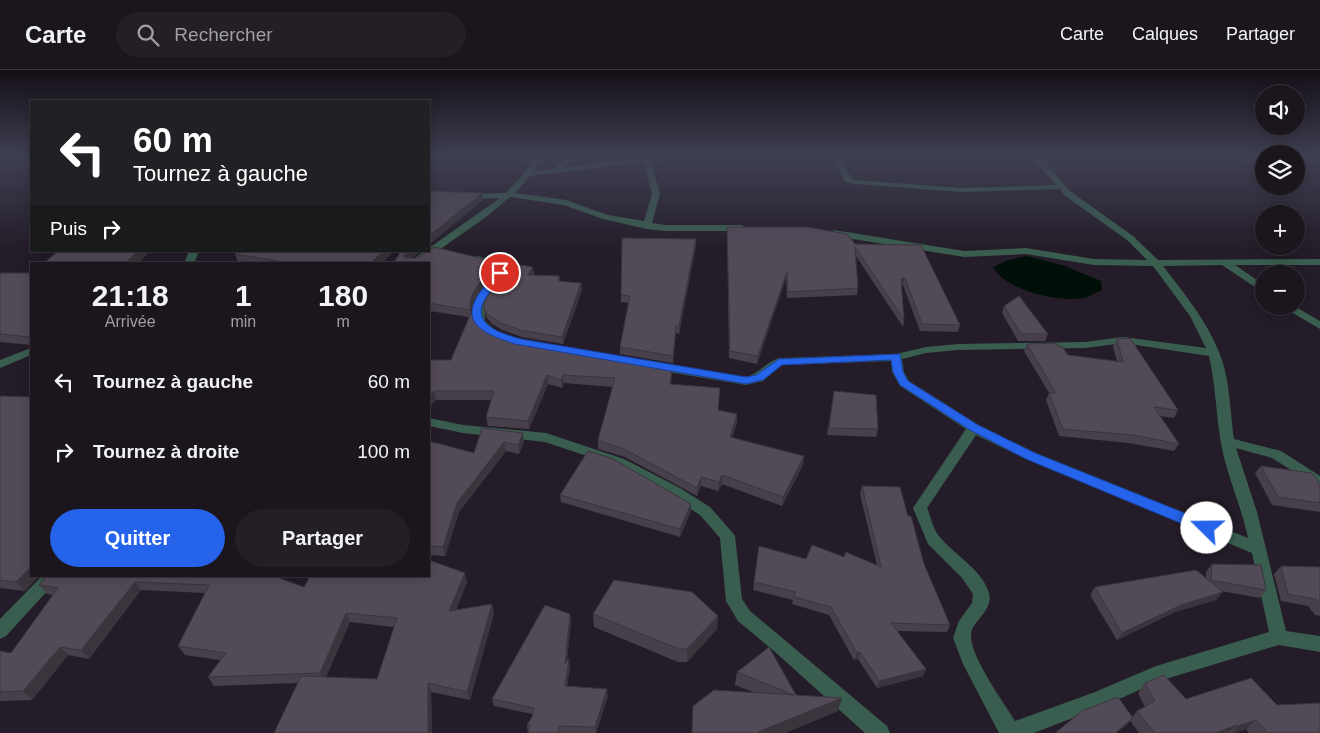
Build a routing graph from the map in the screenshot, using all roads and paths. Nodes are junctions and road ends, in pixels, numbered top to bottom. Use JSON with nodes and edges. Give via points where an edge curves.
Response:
{"nodes":[{"id":1,"x":516,"y":188,"type":"edge"},
{"id":2,"x":654,"y":188,"type":"edge"},
{"id":3,"x":934,"y":188,"type":"edge"},
{"id":4,"x":1030,"y":188,"type":"edge"},
{"id":5,"x":1062,"y":188,"type":"edge"},
{"id":6,"x":510,"y":195,"type":"junction"},
{"id":7,"x":458,"y":196,"type":"edge"},
{"id":8,"x":647,"y":226,"type":"junction"},
{"id":9,"x":753,"y":228,"type":"edge"},
{"id":10,"x":823,"y":232,"type":"edge"},
{"id":11,"x":430,"y":248,"type":"edge"},
{"id":12,"x":430,"y":251,"type":"edge"},
{"id":13,"x":425,"y":252,"type":"edge"},
{"id":14,"x":448,"y":253,"type":"edge"},
{"id":15,"x":466,"y":257,"type":"edge"},
{"id":16,"x":414,"y":262,"type":"edge"},
{"id":17,"x":1320,"y":262,"type":"edge"},
{"id":18,"x":1224,"y":263,"type":"junction"},
{"id":19,"x":1157,"y":264,"type":"junction"},
{"id":20,"x":1255,"y":284,"type":"edge"},
{"id":21,"x":1301,"y":315,"type":"edge"},
{"id":22,"x":1320,"y":326,"type":"edge"},
{"id":23,"x":504,"y":337,"type":"edge"},
{"id":24,"x":30,"y":351,"type":"edge"},
{"id":25,"x":1214,"y":353,"type":"junction"},
{"id":26,"x":896,"y":357,"type":"junction"},
{"id":27,"x":0,"y":364,"type":"edge"},
{"id":28,"x":646,"y":364,"type":"edge"},
{"id":29,"x":430,"y":422,"type":"edge"},
{"id":30,"x":974,"y":428,"type":"junction"},
{"id":31,"x":1228,"y":442,"type":"junction"},
{"id":32,"x":1320,"y":483,"type":"edge"},
{"id":33,"x":1259,"y":549,"type":"junction"},
{"id":34,"x":51,"y":577,"type":"edge"},
{"id":35,"x":0,"y":631,"type":"edge"},
{"id":36,"x":1279,"y":637,"type":"junction"},
{"id":37,"x":1320,"y":644,"type":"edge"},
{"id":38,"x":880,"y":733,"type":"edge"},
{"id":39,"x":1010,"y":733,"type":"edge"}],
"edges":[{"from":1,"to":6,"type":"street"},
{"from":2,"to":8,"type":"street","via":[[656,194]]},
{"from":3,"to":4,"type":"street"},
{"from":5,"to":19,"type":"street","via":[[1130,238]]},
{"from":6,"to":7,"type":"street"},
{"from":6,"to":8,"type":"street","via":[[566,203],[606,218]]},
{"from":6,"to":11,"type":"street"},
{"from":8,"to":9,"type":"street"},
{"from":10,"to":19,"type":"street","via":[[964,254],[1026,251],[1094,262]]},
{"from":12,"to":14,"type":"street"},
{"from":13,"to":16,"type":"street"},
{"from":15,"to":23,"type":"street","via":[[491,262],[502,269],[478,304],[478,314],[481,325]]},
{"from":17,"to":18,"type":"street"},
{"from":18,"to":19,"type":"street"},
{"from":18,"to":20,"type":"street"},
{"from":19,"to":25,"type":"street","via":[[1195,316]]},
{"from":21,"to":22,"type":"street"},
{"from":24,"to":27,"type":"street"},
{"from":25,"to":26,"type":"street","via":[[1123,340],[1085,345],[958,346]]},
{"from":25,"to":31,"type":"street"},
{"from":26,"to":28,"type":"street","via":[[779,362],[760,378],[746,381]]},
{"from":26,"to":30,"type":"street","via":[[904,383]]},
{"from":29,"to":38,"type":"street","via":[[546,438],[619,462],[705,511],[727,536],[734,601],[744,616]]},
{"from":30,"to":33,"type":"street","via":[[1040,460]]},
{"from":30,"to":39,"type":"street","via":[[920,508],[932,538],[976,584],[981,594],[979,607],[962,637],[972,664]]},
{"from":31,"to":32,"type":"street","via":[[1276,454]]},
{"from":31,"to":33,"type":"street"},
{"from":33,"to":36,"type":"street"},
{"from":34,"to":35,"type":"street"},
{"from":36,"to":37,"type":"street"},
{"from":36,"to":39,"type":"street","via":[[1156,674]]}]}
